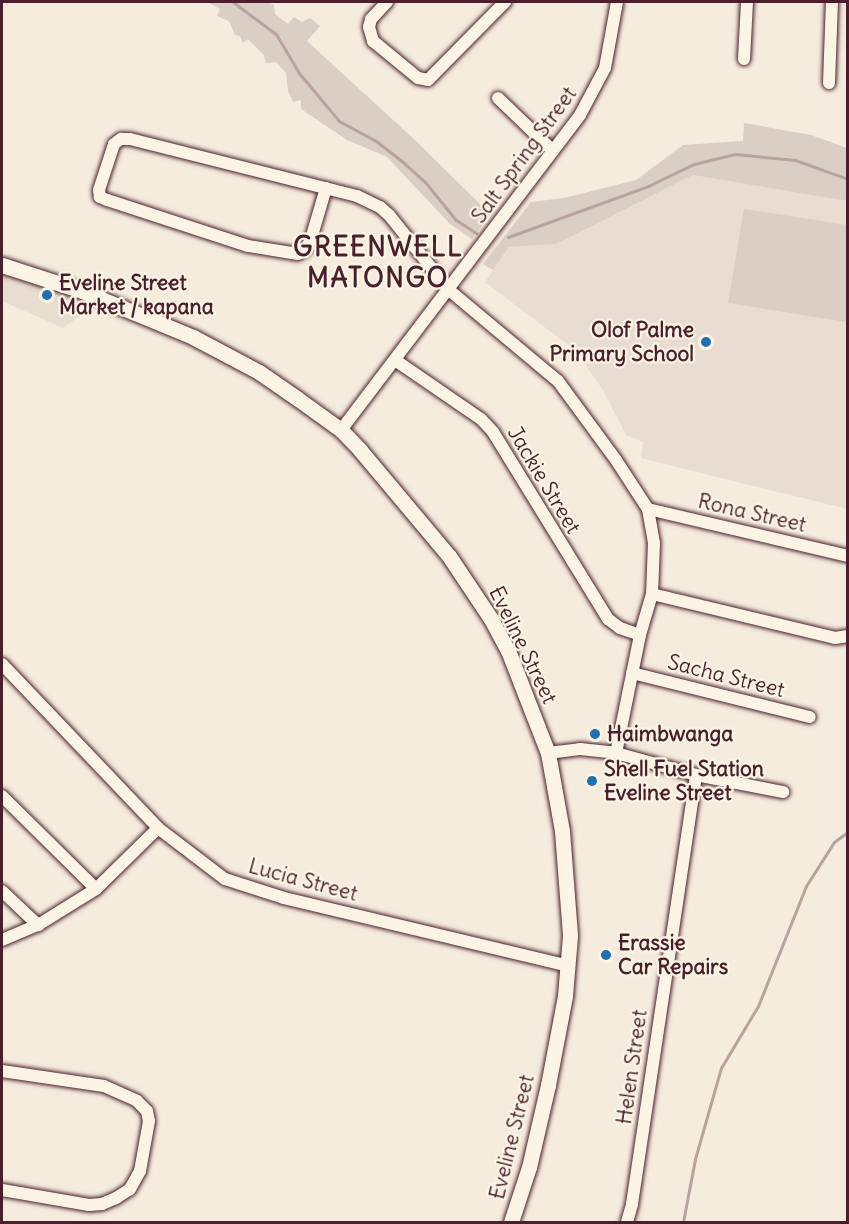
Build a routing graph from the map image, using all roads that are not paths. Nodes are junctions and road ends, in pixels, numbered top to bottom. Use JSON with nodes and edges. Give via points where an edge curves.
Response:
{"nodes":[{"id":1,"x":387,"y":2,"type":"edge"},
{"id":2,"x":506,"y":2,"type":"edge"},
{"id":3,"x":617,"y":2,"type":"edge"},
{"id":4,"x":747,"y":2,"type":"edge"},
{"id":5,"x":832,"y":2,"type":"edge"},
{"id":6,"x":744,"y":59,"type":"dead end"},
{"id":7,"x":829,"y":83,"type":"dead end"},
{"id":8,"x":498,"y":98,"type":"dead end"},
{"id":9,"x":553,"y":152,"type":"junction"},
{"id":10,"x":326,"y":188,"type":"junction"},
{"id":11,"x":2,"y":265,"type":"edge"},
{"id":12,"x":448,"y":290,"type":"junction"},
{"id":13,"x":395,"y":360,"type":"junction"},
{"id":14,"x":341,"y":430,"type":"junction"},
{"id":15,"x":648,"y":509,"type":"junction"},
{"id":16,"x":848,"y":556,"type":"edge"},
{"id":17,"x":652,"y":594,"type":"junction"},
{"id":18,"x":640,"y":635,"type":"junction"},
{"id":19,"x":848,"y":636,"type":"edge"},
{"id":20,"x":2,"y":664,"type":"edge"},
{"id":21,"x":632,"y":673,"type":"junction"},
{"id":22,"x":810,"y":717,"type":"dead end"},
{"id":23,"x":548,"y":753,"type":"junction"},
{"id":24,"x":616,"y":753,"type":"junction"},
{"id":25,"x":696,"y":775,"type":"junction"},
{"id":26,"x":783,"y":792,"type":"dead end"},
{"id":27,"x":2,"y":796,"type":"edge"},
{"id":28,"x":158,"y":828,"type":"junction"},
{"id":29,"x":96,"y":889,"type":"junction"},
{"id":30,"x":2,"y":891,"type":"edge"},
{"id":31,"x":38,"y":925,"type":"junction"},
{"id":32,"x":2,"y":940,"type":"edge"},
{"id":33,"x":569,"y":966,"type":"junction"},
{"id":34,"x":2,"y":1071,"type":"edge"},
{"id":35,"x":2,"y":1190,"type":"edge"},
{"id":36,"x":511,"y":1222,"type":"edge"},
{"id":37,"x":627,"y":1222,"type":"edge"}],
"edges":[{"from":1,"to":2,"type":"street","via":[[371,20],[373,41],[418,78],[428,80]]},
{"from":3,"to":9,"type":"street","name":"Salt Spring Street","via":[[609,51],[598,84]]},
{"from":4,"to":6,"type":"street"},
{"from":5,"to":7,"type":"street"},
{"from":8,"to":9,"type":"street"},
{"from":9,"to":12,"type":"street","name":"Salt Spring Street"},
{"from":10,"to":10,"type":"street","via":[[121,139],[114,144],[99,190],[100,197],[107,200],[248,246],[298,254],[311,239]]},
{"from":10,"to":12,"type":"street","via":[[357,195],[380,207]]},
{"from":11,"to":14,"type":"street","name":"Eveline Street","via":[[82,291],[193,338],[259,372]]},
{"from":12,"to":13,"type":"street","name":"Salt Spring Street"},
{"from":12,"to":15,"type":"street","via":[[558,381]]},
{"from":13,"to":14,"type":"street","name":"Salt Spring Street"},
{"from":13,"to":18,"type":"street","name":"Jackie Street","via":[[481,419],[493,432],[608,619]]},
{"from":14,"to":23,"type":"street","name":"Eveline Street","via":[[468,582],[509,653]]},
{"from":15,"to":16,"type":"street","name":"Rona Street"},
{"from":15,"to":17,"type":"street","via":[[654,543]]},
{"from":17,"to":18,"type":"street"},
{"from":17,"to":19,"type":"street","via":[[835,638]]},
{"from":18,"to":21,"type":"street"},
{"from":20,"to":28,"type":"street","name":"Lucia Street"},
{"from":21,"to":22,"type":"street","name":"Sacha Street"},
{"from":21,"to":24,"type":"street"},
{"from":23,"to":24,"type":"street"},
{"from":23,"to":33,"type":"street","name":"Eveline Street","via":[[562,831],[570,913]]},
{"from":24,"to":25,"type":"street"},
{"from":25,"to":26,"type":"street"},
{"from":25,"to":37,"type":"street","name":"Helen Street"},
{"from":27,"to":29,"type":"street"},
{"from":28,"to":29,"type":"street"},
{"from":28,"to":33,"type":"street","name":"Lucia Street","via":[[225,879],[249,889]]},
{"from":29,"to":31,"type":"street"},
{"from":30,"to":31,"type":"street"},
{"from":31,"to":32,"type":"street"},
{"from":33,"to":36,"type":"street","name":"Eveline Street","via":[[539,1129]]},
{"from":34,"to":35,"type":"street","via":[[104,1086],[137,1101],[147,1111],[149,1121],[140,1170],[130,1189],[116,1198],[89,1205]]}]}
